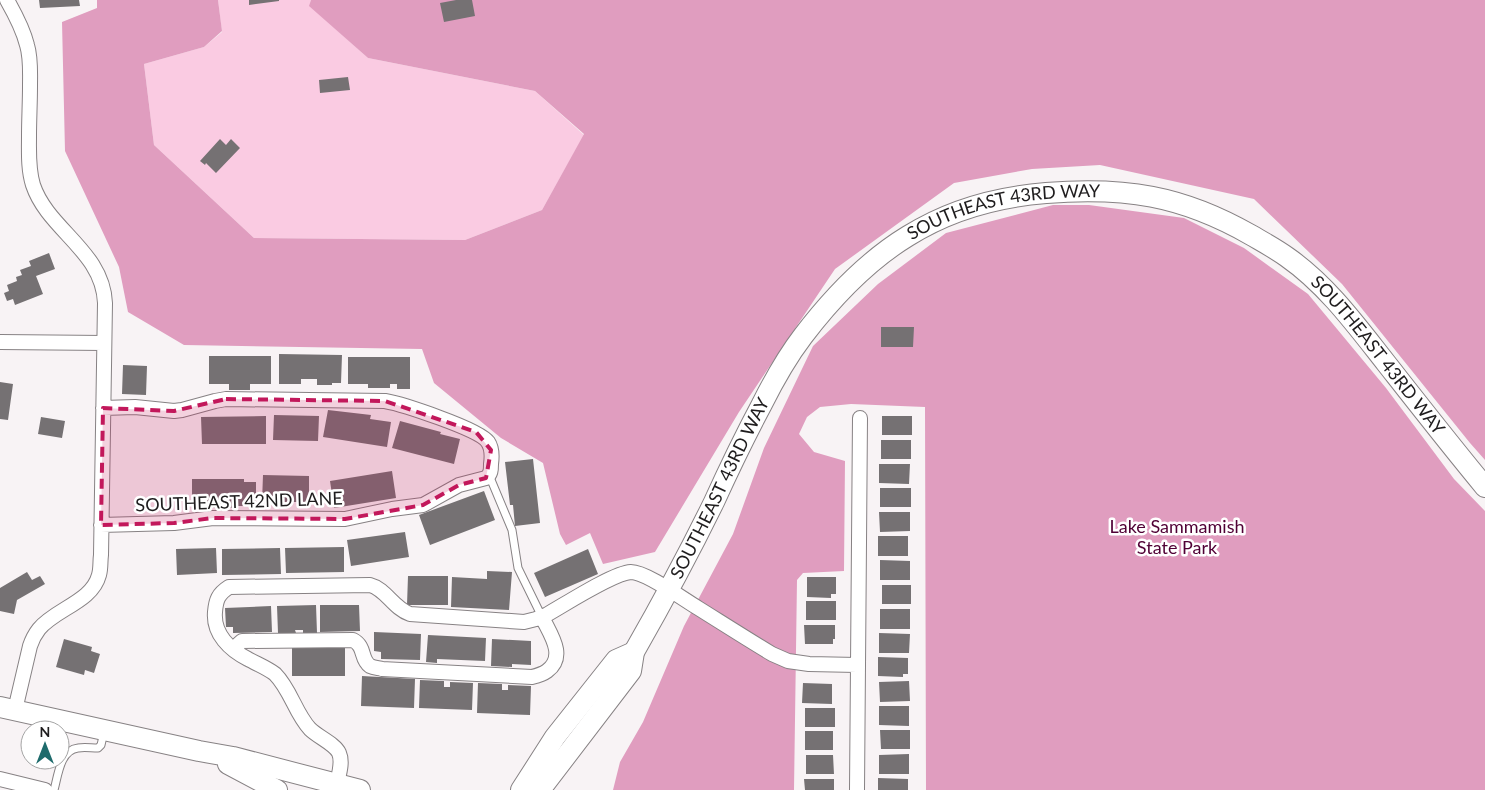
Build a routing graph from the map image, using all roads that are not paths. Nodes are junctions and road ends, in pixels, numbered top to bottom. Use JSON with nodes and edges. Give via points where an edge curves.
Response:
{"nodes":[{"id":1,"x":7,"y":0,"type":"edge"},
{"id":2,"x":0,"y":342,"type":"edge"},
{"id":3,"x":104,"y":343,"type":"junction"},
{"id":4,"x":103,"y":408,"type":"junction"},
{"id":5,"x":860,"y":418,"type":"dead end"},
{"id":6,"x":489,"y":476,"type":"junction"},
{"id":7,"x":1485,"y":486,"type":"edge"},
{"id":8,"x":101,"y":525,"type":"junction"},
{"id":9,"x":669,"y":590,"type":"junction"},
{"id":10,"x":542,"y":617,"type":"junction"},
{"id":11,"x":233,"y":649,"type":"junction"},
{"id":12,"x":634,"y":652,"type":"junction"},
{"id":13,"x":857,"y":665,"type":"junction"},
{"id":14,"x":8,"y":708,"type":"edge"},
{"id":15,"x":104,"y":730,"type":"junction"},
{"id":16,"x":199,"y":752,"type":"junction"},
{"id":17,"x":558,"y":767,"type":"junction"},
{"id":18,"x":0,"y":778,"type":"edge"},
{"id":19,"x":337,"y":784,"type":"junction"},
{"id":20,"x":45,"y":790,"type":"edge"},
{"id":21,"x":54,"y":790,"type":"edge"},
{"id":22,"x":277,"y":790,"type":"edge"},
{"id":23,"x":360,"y":790,"type":"edge"},
{"id":24,"x":522,"y":790,"type":"edge"},
{"id":25,"x":540,"y":790,"type":"edge"},
{"id":26,"x":547,"y":790,"type":"edge"},
{"id":27,"x":857,"y":790,"type":"edge"}],
"edges":[{"from":1,"to":3,"type":"street","via":[[28,47],[29,161],[33,185],[53,219],[96,268],[102,281]]},
{"from":2,"to":3,"type":"street"},
{"from":3,"to":4,"type":"street"},
{"from":4,"to":6,"type":"street","via":[[182,410],[226,399],[385,401],[401,404],[482,437],[491,450]]},
{"from":4,"to":8,"type":"street"},
{"from":5,"to":13,"type":"street"},
{"from":6,"to":8,"type":"street","name":"SOUTHEAST 42ND LANE","via":[[459,484],[423,505],[345,519],[213,518],[174,523]]},
{"from":6,"to":10,"type":"lane","via":[[512,530],[518,568]]},
{"from":7,"to":9,"type":"main road","name":"SOUTHEAST 43RD WAY","via":[[1352,319],[1288,257],[1227,221],[1165,199],[1080,190],[1021,195],[963,209],[908,236],[857,275],[827,308],[779,371]]},
{"from":8,"to":14,"type":"street","via":[[99,576],[81,598],[39,629]]},
{"from":9,"to":10,"type":"street","via":[[641,574],[629,572]]},
{"from":9,"to":12,"type":"main road","name":"SOUTHEAST 43RD WAY"},
{"from":9,"to":13,"type":"street","via":[[788,661]]},
{"from":10,"to":11,"type":"street","via":[[557,650],[555,662],[546,672],[532,678],[382,669],[365,660],[359,643],[353,640],[242,641]]},
{"from":10,"to":11,"type":"street","via":[[524,622],[410,614],[370,584],[229,587],[218,596],[214,618],[218,632]]},
{"from":11,"to":19,"type":"street","via":[[274,674],[309,728],[336,748],[341,758]]},
{"from":12,"to":17,"type":"main road","name":"SOUTHEAST 43RD WAY","via":[[631,671]]},
{"from":12,"to":24,"type":"main road","via":[[616,660],[555,737]]},
{"from":13,"to":27,"type":"street"},
{"from":14,"to":15,"type":"main road"},
{"from":15,"to":16,"type":"main road"},
{"from":15,"to":21,"type":"lane","via":[[98,748],[78,748],[66,754]]},
{"from":16,"to":19,"type":"main road","via":[[233,757]]},
{"from":16,"to":22,"type":"main road"},
{"from":17,"to":25,"type":"main road","name":"SOUTHEAST 43RD WAY"},
{"from":17,"to":26,"type":"main road"},
{"from":18,"to":20,"type":"street"},
{"from":19,"to":23,"type":"main road"}]}
